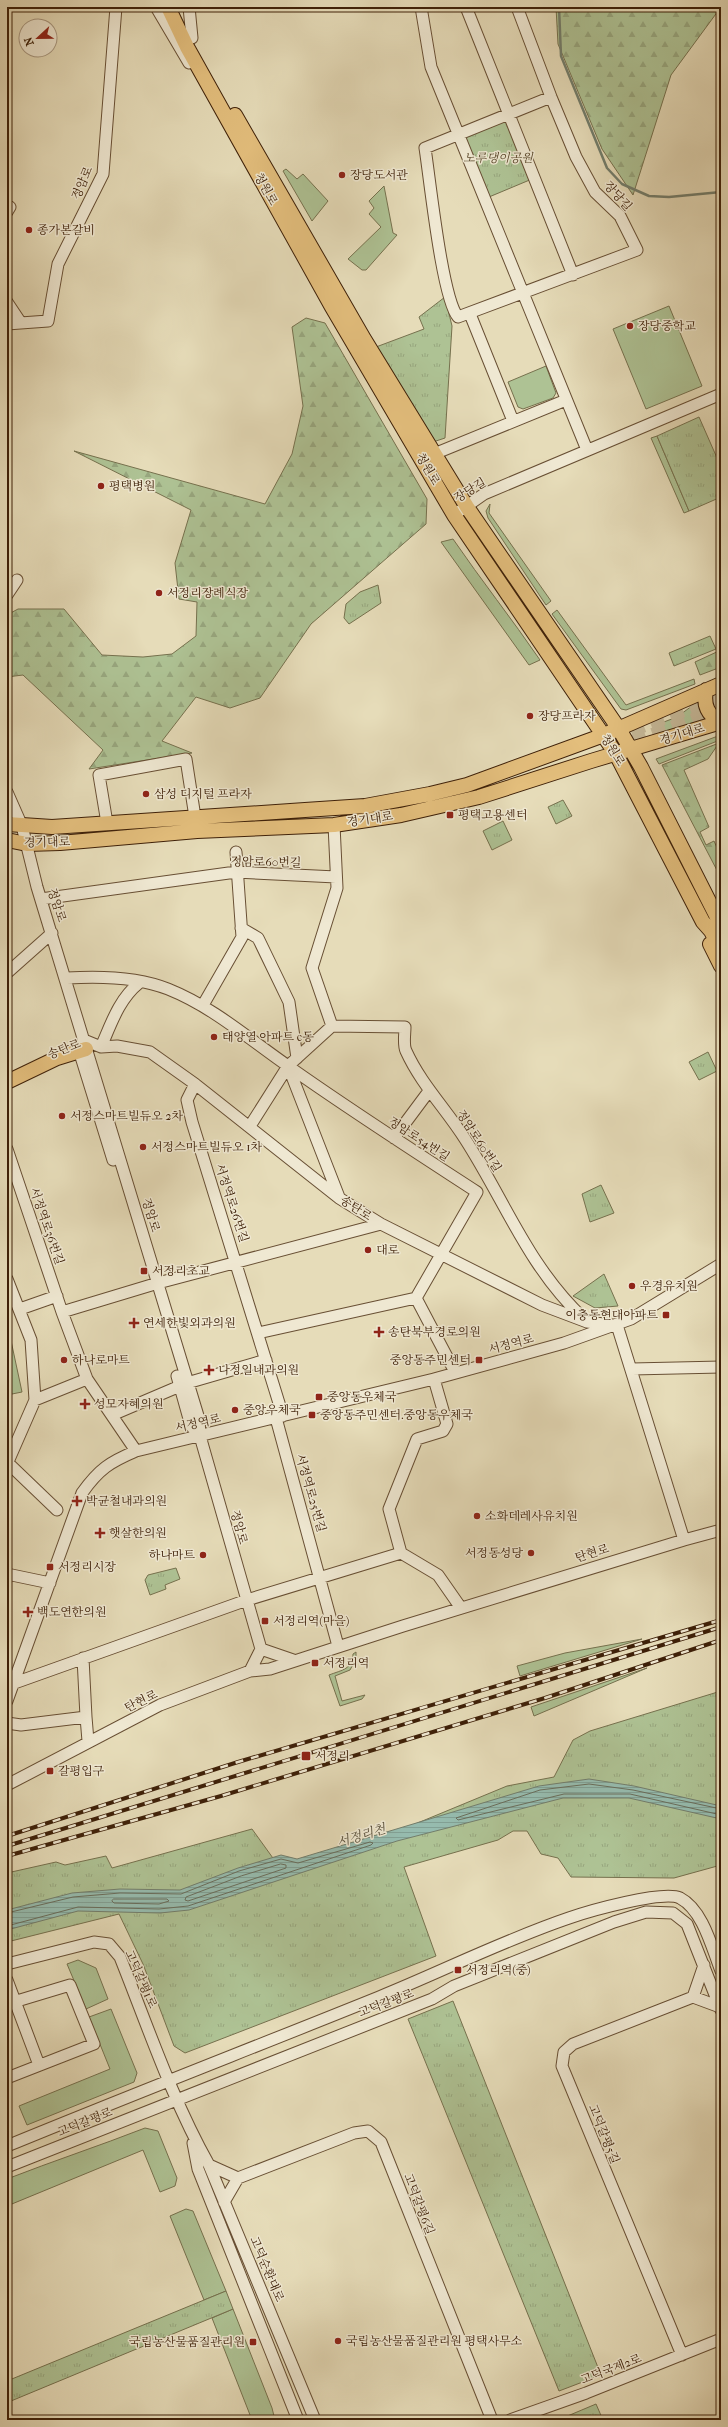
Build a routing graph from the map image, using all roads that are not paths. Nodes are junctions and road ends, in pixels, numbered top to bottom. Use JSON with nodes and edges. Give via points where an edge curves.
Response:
{"nodes":[{"id":1,"x":116,"y":7,"type":"edge"},
{"id":2,"x":156,"y":7,"type":"edge"},
{"id":3,"x":168,"y":7,"type":"edge"},
{"id":4,"x":178,"y":7,"type":"edge"},
{"id":5,"x":189,"y":7,"type":"edge"},
{"id":6,"x":421,"y":7,"type":"edge"},
{"id":7,"x":466,"y":7,"type":"edge"},
{"id":8,"x":517,"y":7,"type":"edge"},
{"id":9,"x":192,"y":38,"type":"junction"},
{"id":10,"x":551,"y":97,"type":"junction"},
{"id":11,"x":508,"y":114,"type":"junction"},
{"id":12,"x":228,"y":120,"type":"junction"},
{"id":13,"x":457,"y":133,"type":"junction"},
{"id":14,"x":573,"y":275,"type":"junction"},
{"id":15,"x":522,"y":294,"type":"junction"},
{"id":16,"x":7,"y":302,"type":"edge"},
{"id":17,"x":470,"y":314,"type":"junction"},
{"id":18,"x":21,"y":323,"type":"junction"},
{"id":19,"x":7,"y":324,"type":"edge"},
{"id":20,"x":721,"y":394,"type":"edge"},
{"id":21,"x":566,"y":400,"type":"junction"},
{"id":22,"x":513,"y":421,"type":"junction"},
{"id":23,"x":587,"y":450,"type":"junction"},
{"id":24,"x":434,"y":454,"type":"junction"},
{"id":25,"x":467,"y":507,"type":"junction"},
{"id":26,"x":454,"y":515,"type":"junction"},
{"id":27,"x":17,"y":580,"type":"dead end"},
{"id":28,"x":7,"y":595,"type":"edge"},
{"id":29,"x":721,"y":684,"type":"edge"},
{"id":30,"x":706,"y":690,"type":"junction"},
{"id":31,"x":721,"y":722,"type":"edge"},
{"id":32,"x":618,"y":728,"type":"junction"},
{"id":33,"x":604,"y":735,"type":"junction"},
{"id":34,"x":631,"y":749,"type":"junction"},
{"id":35,"x":616,"y":754,"type":"junction"},
{"id":36,"x":7,"y":792,"type":"edge"},
{"id":37,"x":195,"y":817,"type":"junction"},
{"id":38,"x":107,"y":823,"type":"junction"},
{"id":39,"x":7,"y":824,"type":"edge"},
{"id":40,"x":334,"y":825,"type":"junction"},
{"id":41,"x":22,"y":826,"type":"junction"},
{"id":42,"x":7,"y":840,"type":"edge"},
{"id":43,"x":27,"y":844,"type":"junction"},
{"id":44,"x":236,"y":852,"type":"dead end"},
{"id":45,"x":236,"y":872,"type":"junction"},
{"id":46,"x":336,"y":877,"type":"junction"},
{"id":47,"x":41,"y":899,"type":"junction"},
{"id":48,"x":720,"y":917,"type":"edge"},
{"id":49,"x":703,"y":922,"type":"junction"},
{"id":50,"x":240,"y":928,"type":"junction"},
{"id":51,"x":52,"y":933,"type":"junction"},
{"id":52,"x":721,"y":951,"type":"edge"},
{"id":53,"x":721,"y":966,"type":"edge"},
{"id":54,"x":7,"y":974,"type":"edge"},
{"id":55,"x":67,"y":978,"type":"junction"},
{"id":56,"x":139,"y":982,"type":"junction"},
{"id":57,"x":203,"y":1005,"type":"junction"},
{"id":58,"x":332,"y":1026,"type":"junction"},
{"id":59,"x":82,"y":1046,"type":"junction"},
{"id":60,"x":101,"y":1047,"type":"junction"},
{"id":61,"x":297,"y":1058,"type":"junction"},
{"id":62,"x":288,"y":1066,"type":"junction"},
{"id":63,"x":7,"y":1074,"type":"edge"},
{"id":64,"x":7,"y":1082,"type":"edge"},
{"id":65,"x":195,"y":1084,"type":"junction"},
{"id":66,"x":429,"y":1091,"type":"junction"},
{"id":67,"x":250,"y":1126,"type":"junction"},
{"id":68,"x":394,"y":1138,"type":"junction"},
{"id":69,"x":7,"y":1149,"type":"edge"},
{"id":70,"x":339,"y":1198,"type":"junction"},
{"id":71,"x":381,"y":1224,"type":"junction"},
{"id":72,"x":442,"y":1255,"type":"junction"},
{"id":73,"x":237,"y":1261,"type":"junction"},
{"id":74,"x":721,"y":1264,"type":"edge"},
{"id":75,"x":7,"y":1279,"type":"edge"},
{"id":76,"x":154,"y":1284,"type":"junction"},
{"id":77,"x":57,"y":1296,"type":"junction"},
{"id":78,"x":416,"y":1298,"type":"junction"},
{"id":79,"x":20,"y":1309,"type":"junction"},
{"id":80,"x":62,"y":1312,"type":"junction"},
{"id":81,"x":587,"y":1322,"type":"junction"},
{"id":82,"x":616,"y":1325,"type":"junction"},
{"id":83,"x":258,"y":1333,"type":"junction"},
{"id":84,"x":266,"y":1360,"type":"junction"},
{"id":85,"x":721,"y":1367,"type":"edge"},
{"id":86,"x":632,"y":1368,"type":"junction"},
{"id":87,"x":455,"y":1372,"type":"junction"},
{"id":88,"x":87,"y":1379,"type":"junction"},
{"id":89,"x":434,"y":1379,"type":"junction"},
{"id":90,"x":184,"y":1384,"type":"junction"},
{"id":91,"x":35,"y":1400,"type":"junction"},
{"id":92,"x":112,"y":1415,"type":"junction"},
{"id":93,"x":280,"y":1417,"type":"junction"},
{"id":94,"x":200,"y":1436,"type":"junction"},
{"id":95,"x":136,"y":1451,"type":"junction"},
{"id":96,"x":8,"y":1464,"type":"edge"},
{"id":97,"x":57,"y":1510,"type":"dead end"},
{"id":98,"x":721,"y":1530,"type":"edge"},
{"id":99,"x":684,"y":1540,"type":"junction"},
{"id":100,"x":401,"y":1553,"type":"junction"},
{"id":101,"x":7,"y":1574,"type":"edge"},
{"id":102,"x":321,"y":1576,"type":"junction"},
{"id":103,"x":50,"y":1583,"type":"junction"},
{"id":104,"x":247,"y":1600,"type":"junction"},
{"id":105,"x":461,"y":1608,"type":"junction"},
{"id":106,"x":338,"y":1646,"type":"junction"},
{"id":107,"x":261,"y":1648,"type":"junction"},
{"id":108,"x":277,"y":1653,"type":"junction"},
{"id":109,"x":82,"y":1658,"type":"junction"},
{"id":110,"x":293,"y":1660,"type":"junction"},
{"id":111,"x":279,"y":1666,"type":"junction"},
{"id":112,"x":250,"y":1671,"type":"junction"},
{"id":113,"x":10,"y":1684,"type":"edge"},
{"id":114,"x":7,"y":1701,"type":"edge"},
{"id":115,"x":86,"y":1717,"type":"junction"},
{"id":116,"x":7,"y":1723,"type":"edge"},
{"id":117,"x":88,"y":1741,"type":"junction"},
{"id":118,"x":7,"y":1784,"type":"edge"},
{"id":119,"x":7,"y":1964,"type":"edge"},
{"id":120,"x":704,"y":1965,"type":"junction"},
{"id":121,"x":721,"y":1971,"type":"edge"},
{"id":122,"x":7,"y":1980,"type":"edge"},
{"id":123,"x":693,"y":1997,"type":"junction"},
{"id":124,"x":11,"y":2003,"type":"edge"},
{"id":125,"x":720,"y":2008,"type":"edge"},
{"id":126,"x":39,"y":2065,"type":"junction"},
{"id":127,"x":7,"y":2078,"type":"edge"},
{"id":128,"x":169,"y":2080,"type":"junction"},
{"id":129,"x":176,"y":2099,"type":"junction"},
{"id":130,"x":190,"y":2131,"type":"junction"},
{"id":131,"x":7,"y":2146,"type":"edge"},
{"id":132,"x":209,"y":2165,"type":"junction"},
{"id":133,"x":7,"y":2167,"type":"edge"},
{"id":134,"x":238,"y":2178,"type":"junction"},
{"id":135,"x":224,"y":2202,"type":"junction"},
{"id":136,"x":721,"y":2339,"type":"edge"},
{"id":137,"x":682,"y":2355,"type":"junction"},
{"id":138,"x":298,"y":2420,"type":"edge"},
{"id":139,"x":315,"y":2420,"type":"edge"},
{"id":140,"x":492,"y":2420,"type":"edge"},
{"id":141,"x":510,"y":2420,"type":"edge"}],
"edges":[{"from":1,"to":18,"type":"street","name":"정암로","via":[[103,174],[58,264],[48,321]]},
{"from":2,"to":12,"type":"street","via":[[181,50]]},
{"from":3,"to":12,"type":"main road","name":"청원로"},
{"from":4,"to":9,"type":"main road","name":"청원로"},
{"from":5,"to":9,"type":"street"},
{"from":6,"to":13,"type":"street","via":[[431,68]]},
{"from":7,"to":11,"type":"street"},
{"from":8,"to":10,"type":"street","name":"장당길"},
{"from":9,"to":24,"type":"main road","name":"청원로","via":[[364,339]]},
{"from":10,"to":11,"type":"street"},
{"from":10,"to":14,"type":"street","name":"장당길","via":[[576,157],[595,192],[620,216],[638,250]]},
{"from":11,"to":13,"type":"street"},
{"from":11,"to":14,"type":"street"},
{"from":12,"to":26,"type":"main road","name":"청원로","via":[[332,306]]},
{"from":13,"to":15,"type":"street"},
{"from":13,"to":17,"type":"street","via":[[425,148],[446,287],[453,311],[458,317]]},
{"from":14,"to":15,"type":"street","name":"장당길"},
{"from":15,"to":17,"type":"street","name":"장당길"},
{"from":15,"to":21,"type":"street"},
{"from":16,"to":18,"type":"street"},
{"from":17,"to":22,"type":"street"},
{"from":18,"to":19,"type":"street","name":"정암로"},
{"from":20,"to":23,"type":"street","name":"장당길"},
{"from":21,"to":22,"type":"street"},
{"from":21,"to":23,"type":"street"},
{"from":22,"to":24,"type":"street"},
{"from":23,"to":25,"type":"street","name":"장당길","via":[[484,494]]},
{"from":24,"to":25,"type":"main road","name":"청원로"},
{"from":25,"to":26,"type":"street","name":"장당길"},
{"from":25,"to":32,"type":"main road","name":"청원로"},
{"from":26,"to":33,"type":"main road","name":"청원로"},
{"from":27,"to":28,"type":"street"},
{"from":29,"to":30,"type":"main road","name":"경기대로"},
{"from":30,"to":31,"type":"main road","via":[[706,709]]},
{"from":30,"to":32,"type":"main road","name":"경기대로"},
{"from":31,"to":34,"type":"main road","name":"경기대로"},
{"from":32,"to":33,"type":"main road","name":"경기대로"},
{"from":32,"to":34,"type":"main road","name":"청원로"},
{"from":33,"to":35,"type":"main road","name":"청원로"},
{"from":33,"to":37,"type":"main road","name":"경기대로","via":[[467,785],[430,794],[365,806]]},
{"from":34,"to":35,"type":"main road","name":"경기대로"},
{"from":34,"to":48,"type":"main road","name":"청원로"},
{"from":35,"to":40,"type":"main road","name":"경기대로","via":[[444,806]]},
{"from":35,"to":49,"type":"main road","name":"청원로"},
{"from":36,"to":41,"type":"street","name":"정암로"},
{"from":37,"to":38,"type":"main road","name":"경기대로"},
{"from":37,"to":38,"type":"street","via":[[186,759],[99,775]]},
{"from":38,"to":41,"type":"main road","name":"경기대로","via":[[52,827]]},
{"from":39,"to":41,"type":"main road","name":"경기대로"},
{"from":40,"to":43,"type":"main road","name":"경기대로","via":[[197,831]]},
{"from":40,"to":46,"type":"street"},
{"from":41,"to":43,"type":"street","name":"정암로"},
{"from":42,"to":43,"type":"main road","name":"경기대로"},
{"from":43,"to":47,"type":"street","name":"정암로"},
{"from":44,"to":45,"type":"street"},
{"from":45,"to":46,"type":"street","name":"정암로60번길"},
{"from":45,"to":47,"type":"street","name":"정암로60번길"},
{"from":45,"to":50,"type":"street"},
{"from":46,"to":58,"type":"street","via":[[337,888],[312,968]]},
{"from":47,"to":51,"type":"street","name":"정암로"},
{"from":49,"to":52,"type":"main road","name":"청원로","via":[[711,931]]},
{"from":49,"to":53,"type":"main road","name":"청원로","via":[[706,937]]},
{"from":50,"to":57,"type":"street","via":[[242,937]]},
{"from":50,"to":61,"type":"street","via":[[258,938],[289,1002]]},
{"from":51,"to":54,"type":"street"},
{"from":51,"to":55,"type":"street","name":"정암로"},
{"from":55,"to":56,"type":"street","name":"정암로54번길","via":[[97,976]]},
{"from":55,"to":59,"type":"street","name":"정암로"},
{"from":56,"to":57,"type":"street","name":"정암로54번길","via":[[167,988]]},
{"from":56,"to":60,"type":"street","via":[[115,1013]]},
{"from":57,"to":62,"type":"street","name":"정암로54번길"},
{"from":58,"to":61,"type":"street"},
{"from":58,"to":66,"type":"street","name":"정암로60번길","via":[[405,1027],[405,1049]]},
{"from":59,"to":60,"type":"street","name":"송탄로"},
{"from":59,"to":63,"type":"main road","name":"송탄로"},
{"from":59,"to":64,"type":"main road","name":"송탄로"},
{"from":59,"to":76,"type":"street","name":"정암로"},
{"from":60,"to":65,"type":"street","name":"송탄로","via":[[117,1046],[150,1052]]},
{"from":61,"to":62,"type":"street"},
{"from":62,"to":67,"type":"street"},
{"from":62,"to":68,"type":"street","name":"정암로54번길"},
{"from":62,"to":70,"type":"street"},
{"from":65,"to":67,"type":"street","name":"송탄로"},
{"from":65,"to":73,"type":"street","name":"서정역로26번길","via":[[187,1100],[192,1122]]},
{"from":66,"to":68,"type":"street"},
{"from":66,"to":81,"type":"street","name":"정암로60번길","via":[[464,1138],[533,1260],[556,1291]]},
{"from":67,"to":70,"type":"street","name":"송탄로"},
{"from":68,"to":72,"type":"street","name":"정암로54번길","via":[[477,1192]]},
{"from":69,"to":77,"type":"street","name":"서정역로36번길"},
{"from":70,"to":71,"type":"street","name":"송탄로"},
{"from":71,"to":72,"type":"street","name":"송탄로"},
{"from":71,"to":73,"type":"street","name":"서정역로26번길"},
{"from":72,"to":78,"type":"street"},
{"from":72,"to":81,"type":"street","name":"송탄로","via":[[542,1305]]},
{"from":73,"to":76,"type":"street","name":"서정역로26번길"},
{"from":73,"to":83,"type":"street","name":"서정역로26번길"},
{"from":74,"to":82,"type":"street","name":"송탄로","via":[[631,1319]]},
{"from":75,"to":79,"type":"street"},
{"from":76,"to":80,"type":"street"},
{"from":76,"to":90,"type":"street","name":"정암로"},
{"from":77,"to":79,"type":"street"},
{"from":77,"to":80,"type":"street","name":"서정역로36번길"},
{"from":78,"to":83,"type":"street"},
{"from":78,"to":87,"type":"street"},
{"from":79,"to":91,"type":"street","via":[[31,1340]]},
{"from":80,"to":88,"type":"street","name":"서정역로36번길"},
{"from":81,"to":82,"type":"street","name":"송탄로"},
{"from":82,"to":86,"type":"street"},
{"from":82,"to":87,"type":"street","name":"서정역로","via":[[564,1343]]},
{"from":83,"to":84,"type":"street","name":"서정역로26번길"},
{"from":84,"to":90,"type":"street"},
{"from":84,"to":93,"type":"street","name":"서정역로26번길"},
{"from":85,"to":86,"type":"street"},
{"from":86,"to":99,"type":"street"},
{"from":87,"to":89,"type":"street","name":"서정역로"},
{"from":88,"to":91,"type":"street"},
{"from":88,"to":92,"type":"street","name":"서정역로36번길"},
{"from":89,"to":93,"type":"street","name":"서정역로"},
{"from":89,"to":100,"type":"street","via":[[447,1424],[443,1431],[417,1440],[389,1509]]},
{"from":90,"to":92,"type":"street"},
{"from":90,"to":94,"type":"street","name":"정암로","via":[[199,1420]]},
{"from":91,"to":96,"type":"street"},
{"from":92,"to":95,"type":"street","name":"서정역로36번길"},
{"from":93,"to":94,"type":"street","name":"서정역로"},
{"from":93,"to":102,"type":"street","name":"서정역로25번길"},
{"from":94,"to":95,"type":"street","name":"서정역로"},
{"from":94,"to":104,"type":"street","name":"정암로"},
{"from":95,"to":103,"type":"street","name":"서정역로","via":[[109,1463],[94,1475],[82,1493]]},
{"from":96,"to":97,"type":"street"},
{"from":98,"to":99,"type":"street","name":"탄현로"},
{"from":99,"to":105,"type":"street","name":"탄현로"},
{"from":100,"to":102,"type":"street"},
{"from":100,"to":105,"type":"street","via":[[438,1575]]},
{"from":101,"to":103,"type":"street"},
{"from":102,"to":104,"type":"street"},
{"from":102,"to":106,"type":"street","name":"서정역로25번길"},
{"from":103,"to":113,"type":"street","name":"서정역로"},
{"from":104,"to":107,"type":"street","name":"정암로"},
{"from":104,"to":109,"type":"street"},
{"from":105,"to":106,"type":"street","name":"탄현로"},
{"from":106,"to":110,"type":"street","name":"탄현로"},
{"from":107,"to":108,"type":"street"},
{"from":107,"to":112,"type":"street"},
{"from":108,"to":110,"type":"street"},
{"from":108,"to":111,"type":"street"},
{"from":109,"to":113,"type":"street"},
{"from":109,"to":115,"type":"street"},
{"from":110,"to":111,"type":"street","name":"탄현로"},
{"from":111,"to":112,"type":"street","name":"탄현로"},
{"from":112,"to":117,"type":"street","name":"탄현로","via":[[160,1705]]},
{"from":113,"to":114,"type":"street","name":"서정역로"},
{"from":115,"to":116,"type":"street","via":[[21,1726]]},
{"from":115,"to":117,"type":"street"},
{"from":117,"to":118,"type":"street","name":"탄현로"},
{"from":119,"to":128,"type":"street","name":"고덕갈평1로","via":[[94,1942],[109,1944],[120,1958]]},
{"from":120,"to":123,"type":"street"},
{"from":120,"to":125,"type":"street","name":"고덕갈평로"},
{"from":120,"to":129,"type":"street","name":"고덕갈평로","via":[[687,1924],[673,1913],[646,1912],[545,1949],[454,1986],[432,1999]]},
{"from":121,"to":128,"type":"street","name":"고덕갈평로","via":[[694,1909],[679,1897],[651,1897],[571,1917],[533,1931],[381,1996]]},
{"from":122,"to":124,"type":"street"},
{"from":123,"to":125,"type":"street"},
{"from":123,"to":137,"type":"street","name":"고덕갈평5길","via":[[573,2044],[564,2052],[562,2066]]},
{"from":124,"to":126,"type":"street"},
{"from":124,"to":126,"type":"street","via":[[70,1985],[94,2044]]},
{"from":126,"to":127,"type":"street"},
{"from":128,"to":129,"type":"street","name":"고덕순환대로"},
{"from":128,"to":131,"type":"street","name":"고덕갈평로"},
{"from":129,"to":130,"type":"street","name":"고덕순환대로"},
{"from":129,"to":133,"type":"street","name":"고덕갈평로"},
{"from":130,"to":132,"type":"street","name":"고덕순환대로"},
{"from":130,"to":138,"type":"street","name":"고덕순환대로","via":[[198,2169]]},
{"from":132,"to":134,"type":"street"},
{"from":132,"to":135,"type":"street","name":"고덕순환대로"},
{"from":134,"to":135,"type":"street"},
{"from":134,"to":140,"type":"street","name":"고덕갈평6길","via":[[354,2133],[368,2131],[381,2142]]},
{"from":135,"to":139,"type":"street","name":"고덕순환대로"},
{"from":136,"to":137,"type":"street","name":"고덕국제2로"},
{"from":137,"to":141,"type":"street","name":"고덕국제2로"}]}
